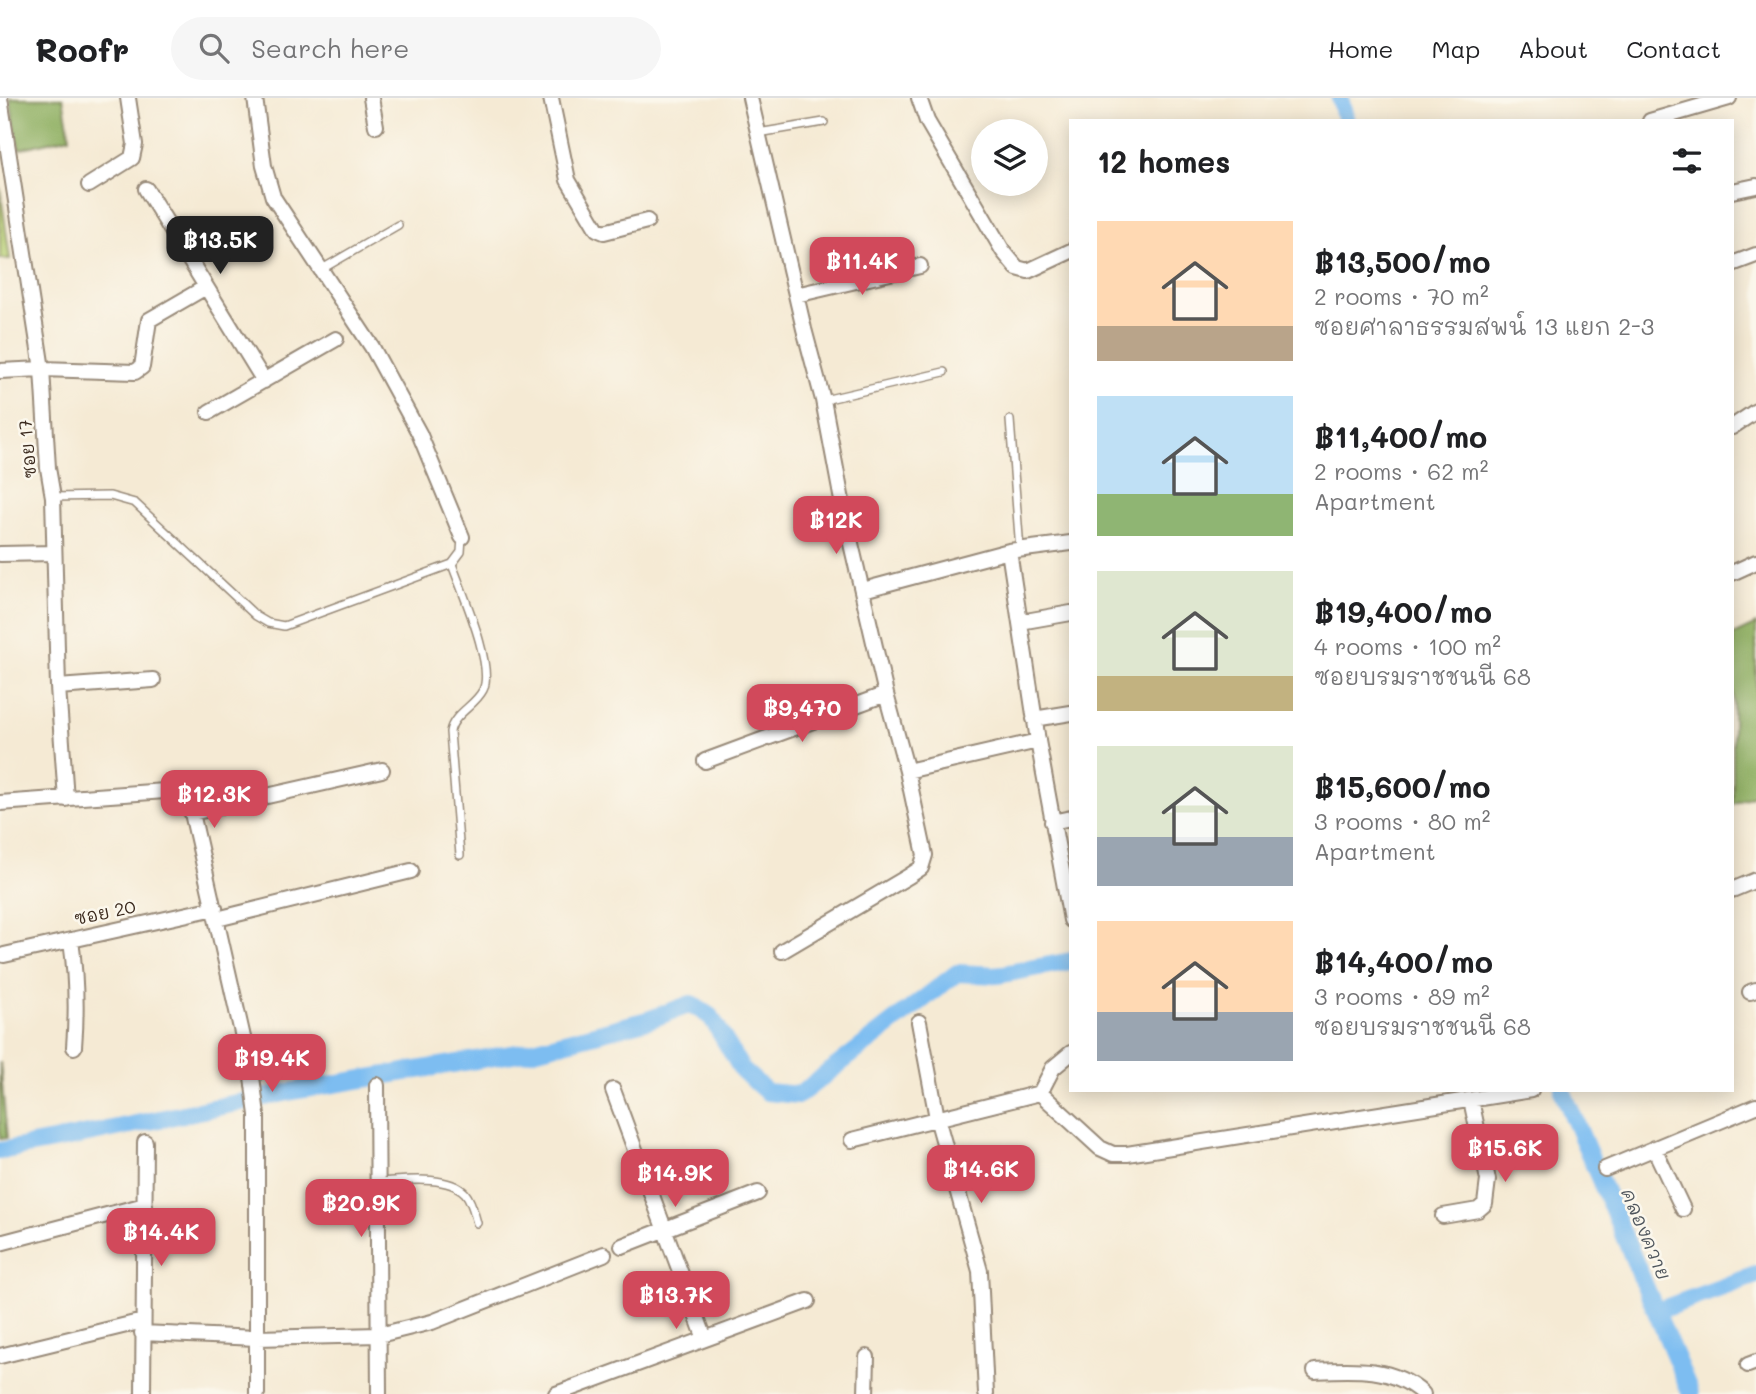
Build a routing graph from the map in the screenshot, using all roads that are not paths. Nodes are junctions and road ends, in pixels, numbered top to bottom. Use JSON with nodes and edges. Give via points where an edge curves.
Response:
{"nodes":[{"id":1,"x":0,"y":98,"type":"edge"},
{"id":2,"x":128,"y":98,"type":"edge"},
{"id":3,"x":255,"y":98,"type":"edge"},
{"id":4,"x":371,"y":98,"type":"edge"},
{"id":5,"x":551,"y":98,"type":"edge"},
{"id":6,"x":750,"y":98,"type":"edge"},
{"id":7,"x":919,"y":98,"type":"edge"},
{"id":8,"x":1729,"y":98,"type":"edge"},
{"id":9,"x":1657,"y":119,"type":"edge"},
{"id":10,"x":824,"y":122,"type":"dead end"},
{"id":11,"x":376,"y":126,"type":"dead end"},
{"id":12,"x":758,"y":133,"type":"junction"},
{"id":13,"x":89,"y":185,"type":"dead end"},
{"id":14,"x":1756,"y":186,"type":"edge"},
{"id":15,"x":146,"y":189,"type":"dead end"},
{"id":16,"x":1734,"y":191,"type":"edge"},
{"id":17,"x":647,"y":221,"type":"dead end"},
{"id":18,"x":398,"y":225,"type":"dead end"},
{"id":19,"x":1069,"y":252,"type":"edge"},
{"id":20,"x":1756,"y":255,"type":"edge"},
{"id":21,"x":1734,"y":263,"type":"edge"},
{"id":22,"x":920,"y":266,"type":"dead end"},
{"id":23,"x":321,"y":269,"type":"junction"},
{"id":24,"x":206,"y":286,"type":"junction"},
{"id":25,"x":796,"y":295,"type":"junction"},
{"id":26,"x":336,"y":339,"type":"dead end"},
{"id":27,"x":42,"y":369,"type":"junction"},
{"id":28,"x":0,"y":371,"type":"edge"},
{"id":29,"x":944,"y":372,"type":"dead end"},
{"id":30,"x":264,"y":381,"type":"junction"},
{"id":31,"x":823,"y":400,"type":"junction"},
{"id":32,"x":1756,"y":411,"type":"edge"},
{"id":33,"x":209,"y":412,"type":"dead end"},
{"id":34,"x":1010,"y":420,"type":"dead end"},
{"id":35,"x":1734,"y":427,"type":"edge"},
{"id":36,"x":53,"y":497,"type":"junction"},
{"id":37,"x":462,"y":537,"type":"joint"},
{"id":38,"x":1069,"y":543,"type":"edge"},
{"id":39,"x":1014,"y":550,"type":"junction"},
{"id":40,"x":54,"y":553,"type":"junction"},
{"id":41,"x":0,"y":554,"type":"edge"},
{"id":42,"x":1756,"y":562,"type":"edge"},
{"id":43,"x":452,"y":564,"type":"junction"},
{"id":44,"x":1734,"y":572,"type":"edge"},
{"id":45,"x":863,"y":590,"type":"junction"},
{"id":46,"x":1069,"y":613,"type":"edge"},
{"id":47,"x":1020,"y":622,"type":"junction"},
{"id":48,"x":153,"y":680,"type":"dead end"},
{"id":49,"x":58,"y":687,"type":"junction"},
{"id":50,"x":886,"y":694,"type":"junction"},
{"id":51,"x":1069,"y":713,"type":"edge"},
{"id":52,"x":1034,"y":719,"type":"junction"},
{"id":53,"x":1038,"y":741,"type":"junction"},
{"id":54,"x":705,"y":761,"type":"dead end"},
{"id":55,"x":382,"y":770,"type":"dead end"},
{"id":56,"x":908,"y":771,"type":"junction"},
{"id":57,"x":66,"y":799,"type":"junction"},
{"id":58,"x":0,"y":803,"type":"edge"},
{"id":59,"x":192,"y":813,"type":"junction"},
{"id":60,"x":1069,"y":818,"type":"edge"},
{"id":61,"x":1052,"y":822,"type":"junction"},
{"id":62,"x":460,"y":855,"type":"dead end"},
{"id":63,"x":411,"y":871,"type":"dead end"},
{"id":64,"x":1756,"y":880,"type":"edge"},
{"id":65,"x":1734,"y":889,"type":"edge"},
{"id":66,"x":1069,"y":910,"type":"edge"},
{"id":67,"x":216,"y":914,"type":"junction"},
{"id":68,"x":71,"y":940,"type":"junction"},
{"id":69,"x":782,"y":951,"type":"dead end"},
{"id":70,"x":4,"y":955,"type":"dead end"},
{"id":71,"x":919,"y":1022,"type":"dead end"},
{"id":72,"x":74,"y":1047,"type":"dead end"},
{"id":73,"x":1069,"y":1055,"type":"edge"},
{"id":74,"x":377,"y":1085,"type":"dead end"},
{"id":75,"x":613,"y":1090,"type":"dead end"},
{"id":76,"x":1519,"y":1092,"type":"edge"},
{"id":77,"x":1040,"y":1093,"type":"junction"},
{"id":78,"x":1471,"y":1100,"type":"junction"},
{"id":79,"x":1756,"y":1106,"type":"edge"},
{"id":80,"x":937,"y":1118,"type":"junction"},
{"id":81,"x":852,"y":1140,"type":"dead end"},
{"id":82,"x":145,"y":1142,"type":"dead end"},
{"id":83,"x":1654,"y":1149,"type":"junction"},
{"id":84,"x":1605,"y":1169,"type":"dead end"},
{"id":85,"x":378,"y":1182,"type":"junction"},
{"id":86,"x":758,"y":1193,"type":"dead end"},
{"id":87,"x":145,"y":1205,"type":"junction"},
{"id":88,"x":1683,"y":1209,"type":"dead end"},
{"id":89,"x":1443,"y":1216,"type":"dead end"},
{"id":90,"x":477,"y":1223,"type":"dead end"},
{"id":91,"x":664,"y":1230,"type":"junction"},
{"id":92,"x":0,"y":1243,"type":"edge"},
{"id":93,"x":622,"y":1246,"type":"dead end"},
{"id":94,"x":604,"y":1254,"type":"dead end"},
{"id":95,"x":808,"y":1301,"type":"dead end"},
{"id":96,"x":143,"y":1327,"type":"junction"},
{"id":97,"x":379,"y":1335,"type":"junction"},
{"id":98,"x":257,"y":1338,"type":"junction"},
{"id":99,"x":705,"y":1339,"type":"junction"},
{"id":100,"x":0,"y":1356,"type":"edge"},
{"id":101,"x":867,"y":1357,"type":"dead end"},
{"id":102,"x":1315,"y":1371,"type":"dead end"},
{"id":103,"x":580,"y":1390,"type":"edge"},
{"id":104,"x":143,"y":1394,"type":"edge"},
{"id":105,"x":257,"y":1394,"type":"edge"},
{"id":106,"x":379,"y":1394,"type":"edge"},
{"id":107,"x":555,"y":1394,"type":"edge"},
{"id":108,"x":866,"y":1394,"type":"edge"},
{"id":109,"x":986,"y":1394,"type":"edge"},
{"id":110,"x":1423,"y":1394,"type":"edge"}],
"edges":[{"from":1,"to":27,"type":"street","name":"ซอย 17"},
{"from":2,"to":13,"type":"street","via":[[135,144],[132,158]]},
{"from":3,"to":23,"type":"street","via":[[273,197]]},
{"from":4,"to":11,"type":"street"},
{"from":5,"to":17,"type":"street","via":[[568,180],[597,229],[604,232]]},
{"from":6,"to":12,"type":"street"},
{"from":7,"to":19,"type":"street","via":[[966,189],[1017,268],[1028,271]]},
{"from":8,"to":9,"type":"street"},
{"from":10,"to":12,"type":"lane"},
{"from":12,"to":25,"type":"street"},
{"from":14,"to":16,"type":"street"},
{"from":15,"to":24,"type":"street"},
{"from":18,"to":23,"type":"lane"},
{"from":20,"to":21,"type":"street"},
{"from":22,"to":25,"type":"street"},
{"from":23,"to":37,"type":"street","via":[[372,347],[419,433]]},
{"from":24,"to":27,"type":"street","via":[[149,320],[142,367],[135,372]]},
{"from":24,"to":30,"type":"street"},
{"from":25,"to":31,"type":"street"},
{"from":26,"to":30,"type":"street"},
{"from":27,"to":28,"type":"street"},
{"from":27,"to":36,"type":"street","name":"ซอย 17"},
{"from":29,"to":31,"type":"lane"},
{"from":30,"to":33,"type":"street"},
{"from":31,"to":45,"type":"street"},
{"from":32,"to":35,"type":"street"},
{"from":34,"to":39,"type":"lane"},
{"from":36,"to":40,"type":"street","name":"ซอย 17"},
{"from":36,"to":43,"type":"lane","via":[[110,496],[135,503],[256,616],[284,626]]},
{"from":37,"to":43,"type":"lane","via":[[461,552]]},
{"from":38,"to":39,"type":"street"},
{"from":39,"to":45,"type":"street"},
{"from":39,"to":47,"type":"street"},
{"from":40,"to":41,"type":"street"},
{"from":40,"to":49,"type":"street","name":"ซอย 17"},
{"from":42,"to":44,"type":"street"},
{"from":43,"to":62,"type":"lane","via":[[484,654],[486,673],[479,698],[455,719],[450,732]]},
{"from":45,"to":50,"type":"street"},
{"from":46,"to":47,"type":"street"},
{"from":47,"to":52,"type":"street"},
{"from":48,"to":49,"type":"street"},
{"from":49,"to":57,"type":"street","name":"ซอย 17"},
{"from":50,"to":54,"type":"street"},
{"from":50,"to":56,"type":"street"},
{"from":51,"to":52,"type":"street"},
{"from":52,"to":53,"type":"street"},
{"from":53,"to":56,"type":"street"},
{"from":53,"to":61,"type":"street"},
{"from":55,"to":59,"type":"street"},
{"from":56,"to":69,"type":"street","via":[[925,863],[909,877]]},
{"from":57,"to":58,"type":"street"},
{"from":57,"to":59,"type":"street","via":[[166,791],[178,794]]},
{"from":59,"to":67,"type":"street"},
{"from":60,"to":61,"type":"street"},
{"from":61,"to":66,"type":"street"},
{"from":63,"to":67,"type":"street","name":"ซอย 20"},
{"from":64,"to":65,"type":"street"},
{"from":67,"to":68,"type":"street","name":"ซอย 20"},
{"from":67,"to":98,"type":"street","via":[[257,1115]]},
{"from":68,"to":70,"type":"street","name":"ซอย 20"},
{"from":68,"to":72,"type":"street","via":[[76,977]]},
{"from":71,"to":80,"type":"street"},
{"from":73,"to":77,"type":"street","via":[[1053,1068]]},
{"from":74,"to":85,"type":"street"},
{"from":75,"to":91,"type":"street"},
{"from":76,"to":78,"type":"street"},
{"from":77,"to":78,"type":"street","via":[[1100,1148],[1113,1154]]},
{"from":77,"to":80,"type":"street"},
{"from":78,"to":89,"type":"street","via":[[1488,1180],[1485,1204],[1478,1210]]},
{"from":79,"to":83,"type":"street"},
{"from":80,"to":81,"type":"street"},
{"from":80,"to":109,"type":"street","via":[[980,1270]]},
{"from":82,"to":87,"type":"street"},
{"from":83,"to":84,"type":"street"},
{"from":83,"to":88,"type":"street"},
{"from":85,"to":90,"type":"lane","via":[[440,1182],[463,1190]]},
{"from":85,"to":97,"type":"street"},
{"from":86,"to":91,"type":"street"},
{"from":87,"to":92,"type":"street"},
{"from":87,"to":96,"type":"street"},
{"from":91,"to":93,"type":"street"},
{"from":91,"to":99,"type":"street"},
{"from":94,"to":97,"type":"street","via":[[432,1322]]},
{"from":95,"to":99,"type":"street"},
{"from":96,"to":98,"type":"street"},
{"from":96,"to":100,"type":"street"},
{"from":96,"to":104,"type":"street"},
{"from":97,"to":98,"type":"street"},
{"from":97,"to":106,"type":"street"},
{"from":98,"to":105,"type":"street"},
{"from":99,"to":103,"type":"street"},
{"from":101,"to":108,"type":"street"},
{"from":102,"to":110,"type":"street","via":[[1362,1368],[1396,1377]]},
{"from":103,"to":107,"type":"street"}]}
